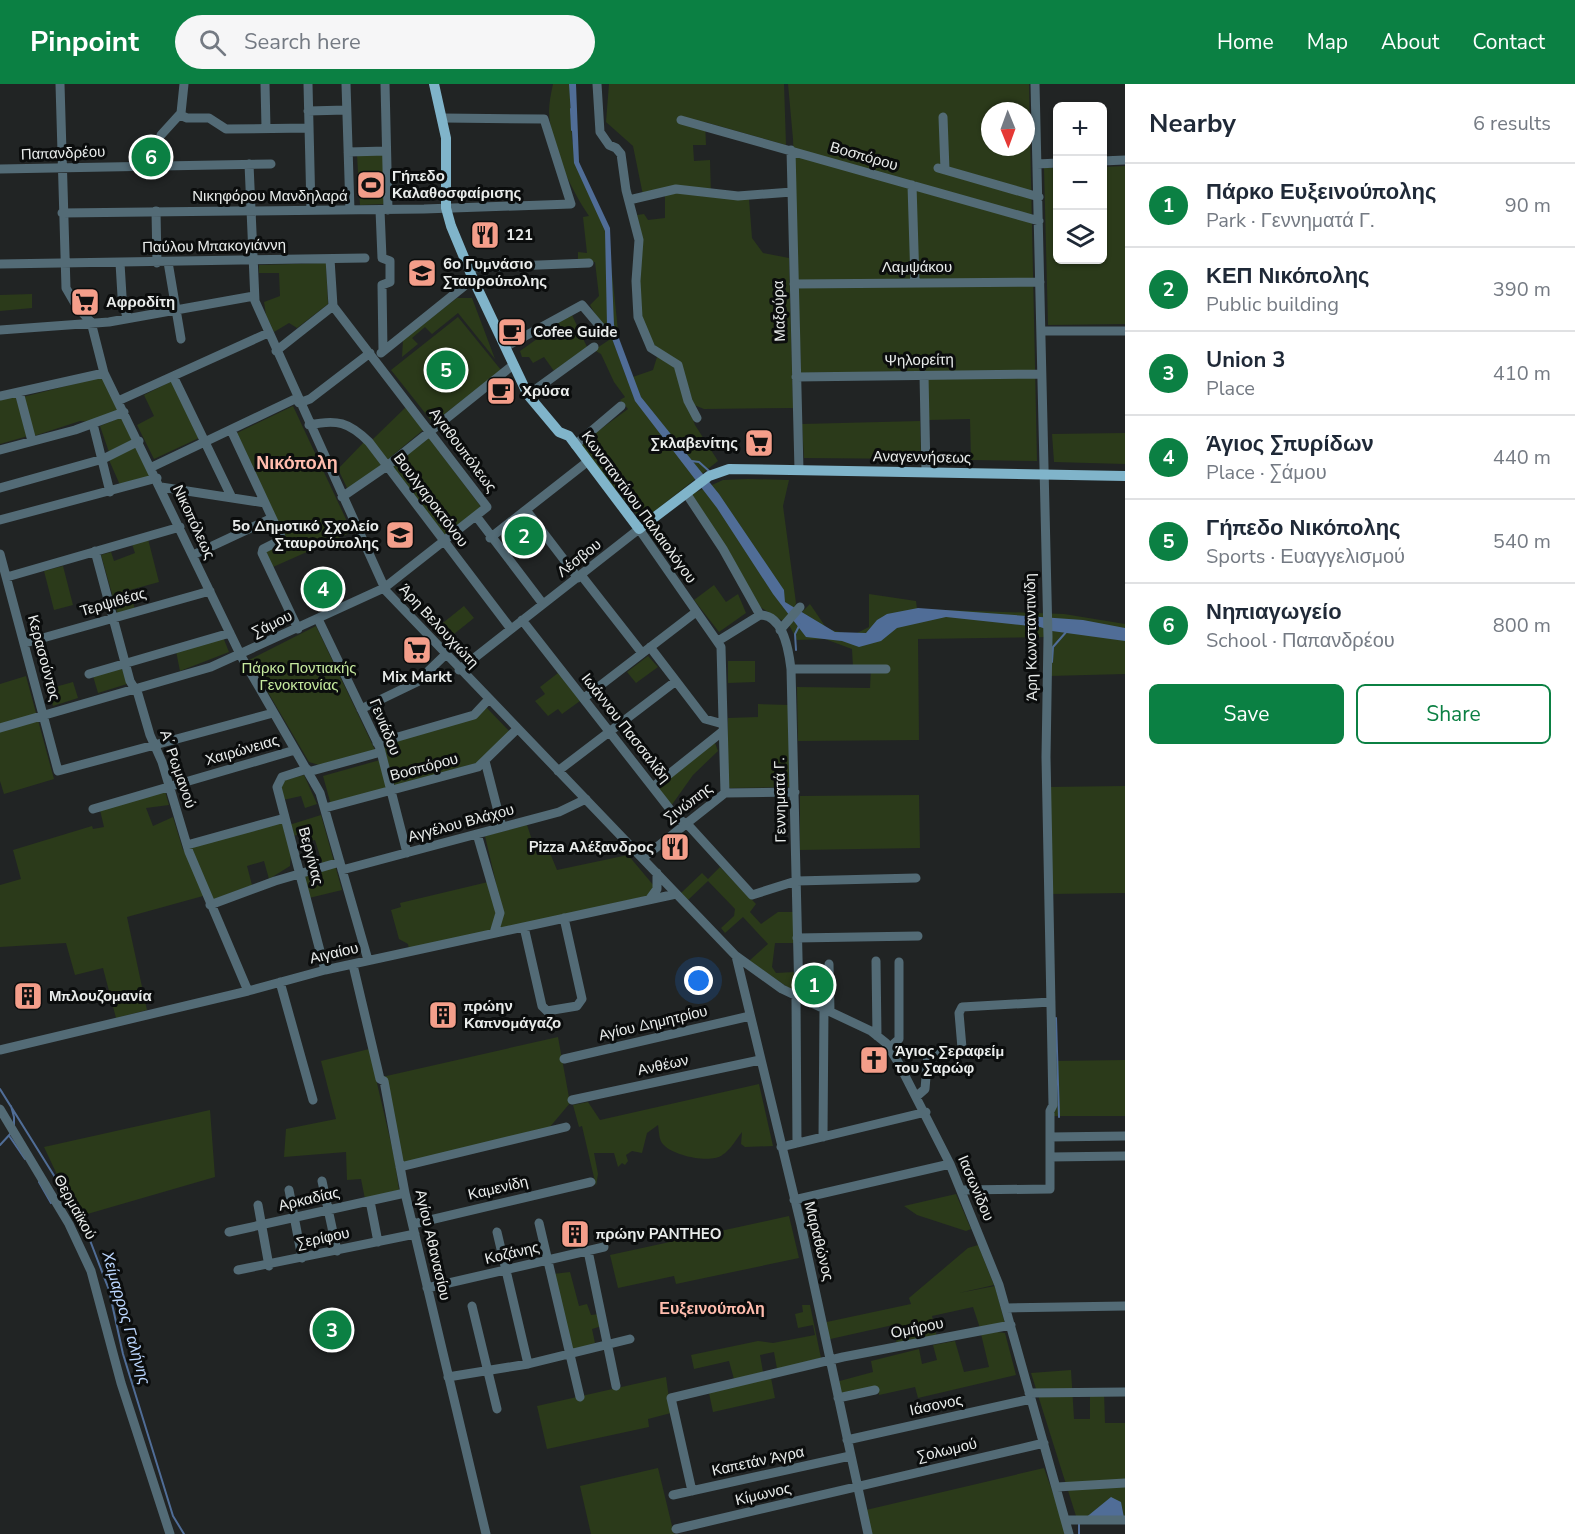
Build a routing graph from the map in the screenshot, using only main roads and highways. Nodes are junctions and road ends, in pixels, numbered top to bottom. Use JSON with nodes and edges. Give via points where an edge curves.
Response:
{"nodes":[{"id":1,"x":434,"y":84,"type":"edge"},
{"id":2,"x":718,"y":472,"type":"joint"},
{"id":3,"x":1125,"y":476,"type":"edge"},
{"id":4,"x":639,"y":529,"type":"joint"}],
"edges":[{"from":1,"to":4,"type":"main road","name":"Κωνσταντίνου Παλαιολόγου","via":[[443,118],[447,159],[446,208],[473,279],[528,395],[559,432],[569,436]]},
{"from":2,"to":3,"type":"main road","name":"Αναγεννήσεως","via":[[737,469]]},
{"from":2,"to":4,"type":"main road","name":"Λέσβου"}]}
